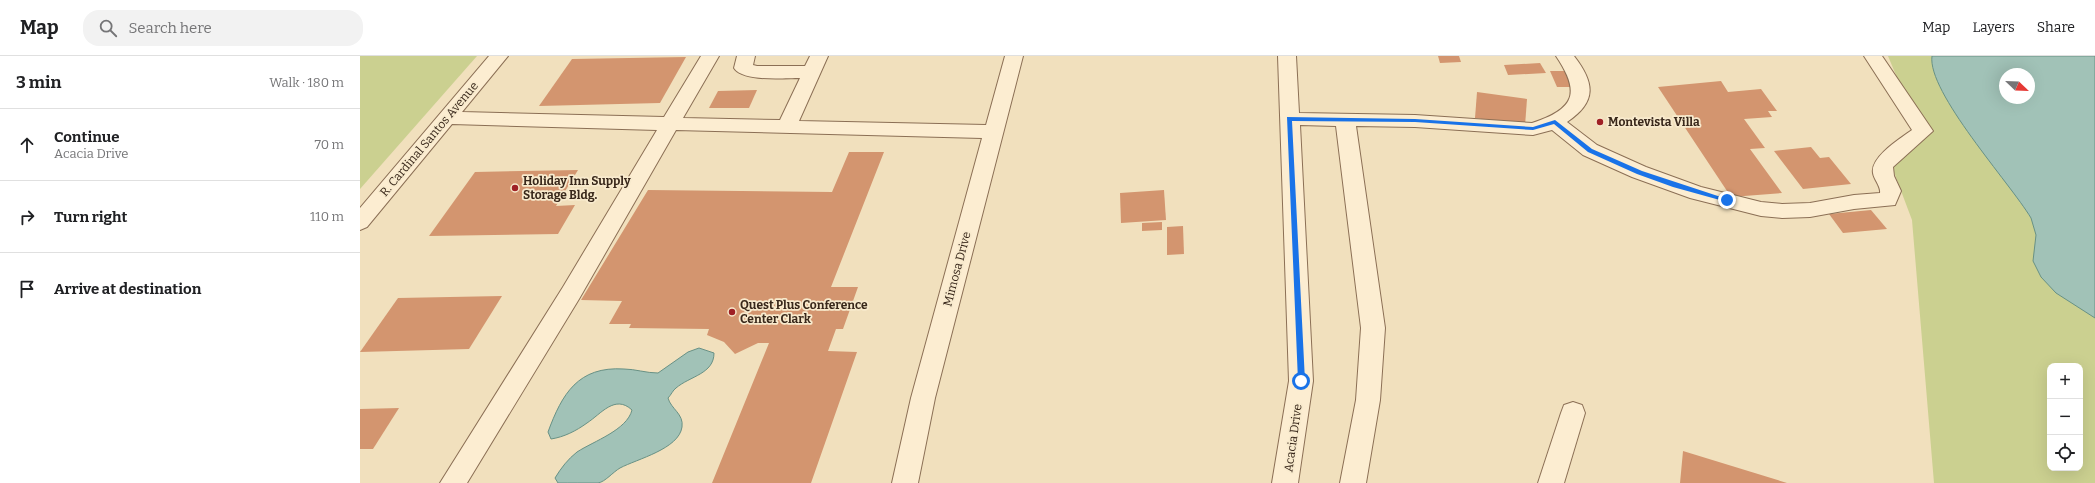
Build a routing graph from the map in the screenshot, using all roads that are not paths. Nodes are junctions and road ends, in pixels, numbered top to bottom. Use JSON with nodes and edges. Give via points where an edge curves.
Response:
{"nodes":[{"id":1,"x":499,"y":56,"type":"edge"},
{"id":2,"x":710,"y":56,"type":"edge"},
{"id":3,"x":746,"y":56,"type":"edge"},
{"id":4,"x":1014,"y":56,"type":"edge"},
{"id":5,"x":1287,"y":56,"type":"edge"},
{"id":6,"x":1565,"y":56,"type":"edge"},
{"id":7,"x":1873,"y":56,"type":"edge"},
{"id":8,"x":816,"y":64,"type":"edge"},
{"id":9,"x":447,"y":118,"type":"junction"},
{"id":10,"x":1289,"y":119,"type":"junction"},
{"id":11,"x":1345,"y":119,"type":"junction"},
{"id":12,"x":1555,"y":122,"type":"junction"},
{"id":13,"x":672,"y":124,"type":"junction"},
{"id":14,"x":787,"y":125,"type":"junction"},
{"id":15,"x":994,"y":132,"type":"junction"},
{"id":16,"x":360,"y":222,"type":"edge"},
{"id":17,"x":1573,"y":413,"type":"dead end"},
{"id":18,"x":1290,"y":481,"type":"edge"},
{"id":19,"x":453,"y":483,"type":"edge"},
{"id":20,"x":905,"y":483,"type":"edge"},
{"id":21,"x":1353,"y":483,"type":"edge"},
{"id":22,"x":1550,"y":483,"type":"edge"}],
"edges":[{"from":1,"to":9,"type":"street","name":"R. Cardinal Santos Avenue"},
{"from":2,"to":13,"type":"street"},
{"from":3,"to":8,"type":"street","via":[[744,68],[756,72]]},
{"from":4,"to":15,"type":"street","name":"Mimosa Drive"},
{"from":5,"to":10,"type":"street","name":"Acacia Drive"},
{"from":6,"to":12,"type":"street","via":[[1579,77],[1581,89],[1575,107]]},
{"from":7,"to":12,"type":"street","via":[[1923,131],[1887,161],[1883,168],[1885,179],[1892,191],[1888,200],[1881,202],[1854,202],[1796,211],[1761,209],[1697,193],[1640,172],[1590,150]]},
{"from":8,"to":14,"type":"street"},
{"from":9,"to":13,"type":"street"},
{"from":9,"to":16,"type":"street","name":"R. Cardinal Santos Avenue"},
{"from":10,"to":11,"type":"street"},
{"from":10,"to":18,"type":"street","name":"Acacia Drive","via":[[1301,381]]},
{"from":11,"to":12,"type":"street","via":[[1415,120],[1533,129]]},
{"from":11,"to":21,"type":"street","via":[[1373,328],[1368,400]]},
{"from":13,"to":14,"type":"street"},
{"from":13,"to":19,"type":"street"},
{"from":14,"to":15,"type":"street"},
{"from":15,"to":20,"type":"street","name":"Mimosa Drive","via":[[923,398]]},
{"from":17,"to":22,"type":"street"}]}
